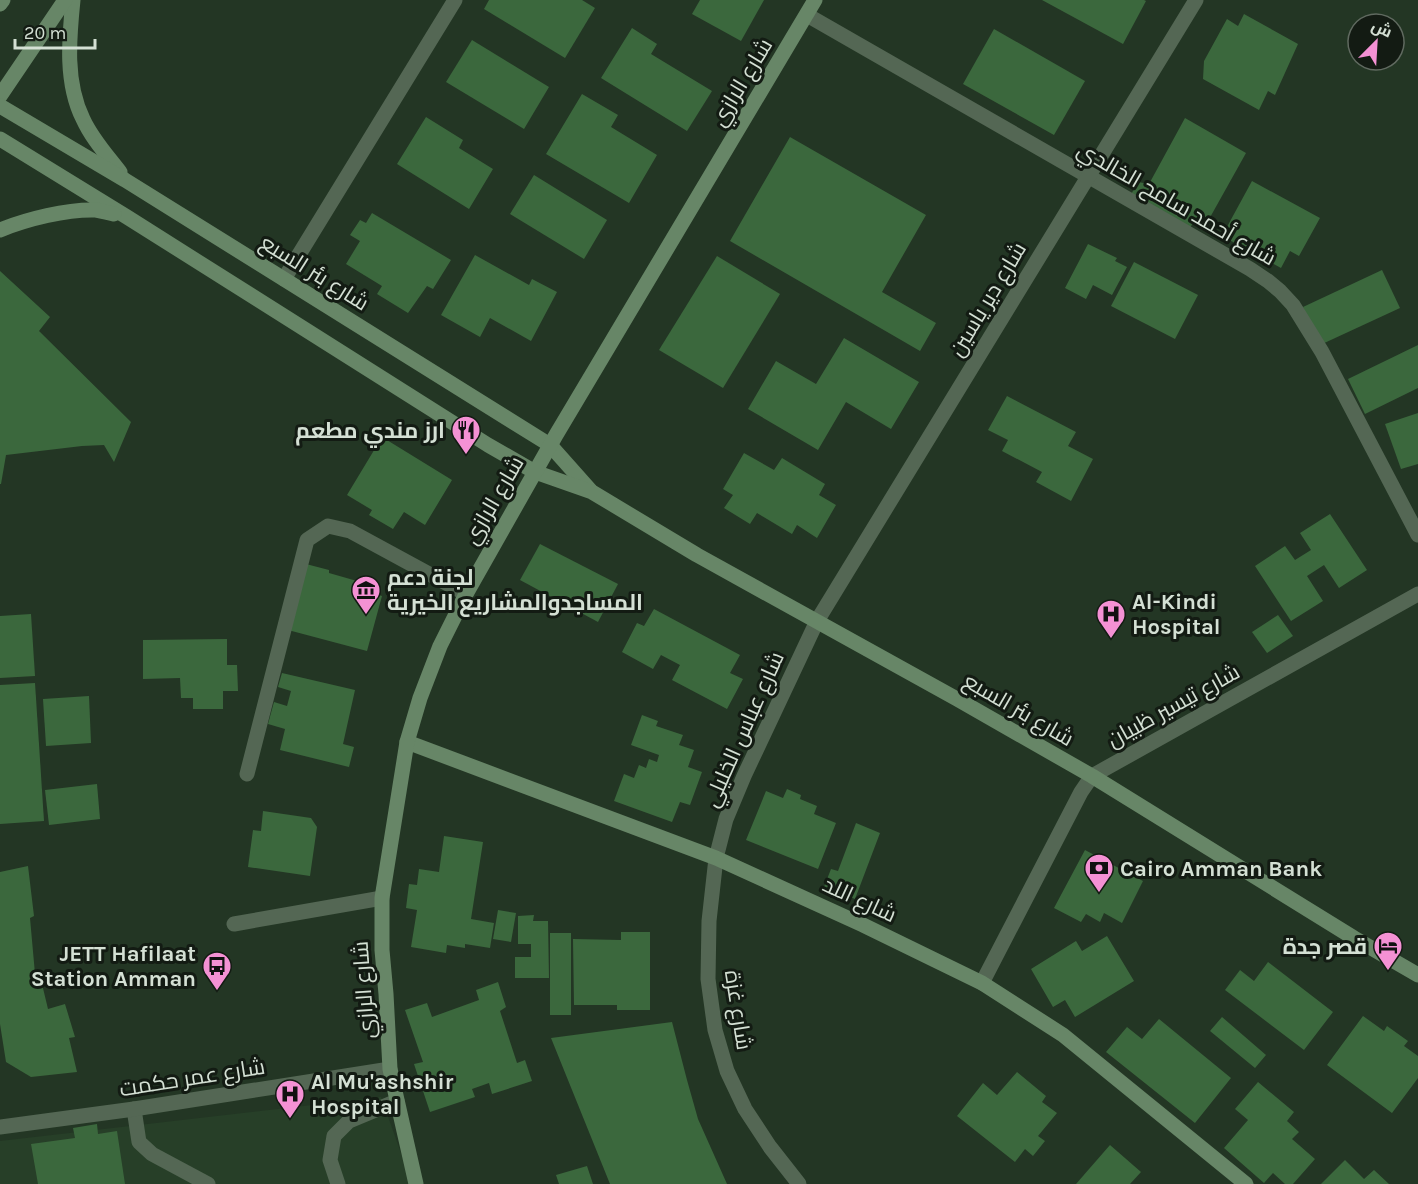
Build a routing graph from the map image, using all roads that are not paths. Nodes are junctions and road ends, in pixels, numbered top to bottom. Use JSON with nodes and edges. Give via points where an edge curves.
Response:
{"nodes":[{"id":1,"x":3,"y":0,"type":"edge"},
{"id":2,"x":65,"y":0,"type":"edge"},
{"id":3,"x":73,"y":0,"type":"edge"},
{"id":4,"x":455,"y":0,"type":"edge"},
{"id":5,"x":815,"y":0,"type":"edge"},
{"id":6,"x":1196,"y":0,"type":"edge"},
{"id":7,"x":0,"y":4,"type":"edge"},
{"id":8,"x":807,"y":15,"type":"junction"},
{"id":9,"x":0,"y":96,"type":"edge"},
{"id":10,"x":0,"y":106,"type":"edge"},
{"id":11,"x":0,"y":139,"type":"edge"},
{"id":12,"x":1088,"y":176,"type":"junction"},
{"id":13,"x":125,"y":180,"type":"junction"},
{"id":14,"x":127,"y":217,"type":"junction"},
{"id":15,"x":0,"y":230,"type":"edge"},
{"id":16,"x":284,"y":279,"type":"junction"},
{"id":17,"x":550,"y":445,"type":"junction"},
{"id":18,"x":535,"y":472,"type":"junction"},
{"id":19,"x":592,"y":492,"type":"junction"},
{"id":20,"x":1418,"y":535,"type":"edge"},
{"id":21,"x":466,"y":594,"type":"junction"},
{"id":22,"x":1418,"y":594,"type":"edge"},
{"id":23,"x":817,"y":621,"type":"junction"},
{"id":24,"x":407,"y":742,"type":"junction"},
{"id":25,"x":247,"y":774,"type":"dead end"},
{"id":26,"x":1092,"y":776,"type":"junction"},
{"id":27,"x":716,"y":858,"type":"junction"},
{"id":28,"x":381,"y":898,"type":"junction"},
{"id":29,"x":234,"y":924,"type":"dead end"},
{"id":30,"x":1418,"y":975,"type":"edge"},
{"id":31,"x":982,"y":983,"type":"junction"},
{"id":32,"x":390,"y":1069,"type":"junction"},
{"id":33,"x":397,"y":1101,"type":"junction"},
{"id":34,"x":134,"y":1108,"type":"junction"},
{"id":35,"x":0,"y":1127,"type":"edge"},
{"id":36,"x":208,"y":1184,"type":"edge"},
{"id":37,"x":338,"y":1184,"type":"edge"},
{"id":38,"x":417,"y":1184,"type":"edge"},
{"id":39,"x":799,"y":1184,"type":"edge"},
{"id":40,"x":1246,"y":1184,"type":"edge"}],
"edges":[{"from":1,"to":7,"type":"street"},
{"from":2,"to":9,"type":"street"},
{"from":3,"to":13,"type":"street","via":[[70,66],[74,95],[94,140]]},
{"from":4,"to":16,"type":"street"},
{"from":5,"to":8,"type":"street","name":"شارع الرازي"},
{"from":6,"to":12,"type":"street","name":"شارع دير ياسين"},
{"from":8,"to":12,"type":"street","name":"شارع أحمد سامح الخالدي"},
{"from":8,"to":17,"type":"street","name":"شارع الرازي"},
{"from":10,"to":13,"type":"street","name":"شارع بئر السبع"},
{"from":11,"to":14,"type":"street","name":"شارع بئر السبع"},
{"from":12,"to":20,"type":"street","name":"شارع أحمد سامح الخالدي","via":[[1250,269],[1293,305],[1322,352]]},
{"from":12,"to":23,"type":"street","name":"شارع دير ياسين"},
{"from":13,"to":16,"type":"street","name":"شارع بئر السبع"},
{"from":14,"to":15,"type":"street","via":[[96,210],[64,213]]},
{"from":14,"to":18,"type":"street","name":"شارع بئر السبع"},
{"from":16,"to":17,"type":"street","name":"شارع بئر السبع"},
{"from":17,"to":18,"type":"street","name":"شارع الرازي"},
{"from":17,"to":19,"type":"street","name":"شارع بئر السبع"},
{"from":18,"to":19,"type":"street","name":"شارع بئر السبع"},
{"from":18,"to":21,"type":"street","name":"شارع الرازي"},
{"from":19,"to":23,"type":"street","name":"شارع بئر السبع"},
{"from":21,"to":24,"type":"street","name":"شارع الرازي","via":[[440,646]]},
{"from":21,"to":25,"type":"street","via":[[350,531],[328,526],[307,540]]},
{"from":22,"to":26,"type":"street","name":"شارع تيسير ظبيان"},
{"from":23,"to":26,"type":"street","name":"شارع بئر السبع"},
{"from":23,"to":27,"type":"street","name":"شارع عباس الخليلي","via":[[744,776],[726,819]]},
{"from":24,"to":27,"type":"street","name":"شارع اللد"},
{"from":24,"to":28,"type":"street","name":"شارع الرازي"},
{"from":26,"to":30,"type":"street","name":"شارع بئر السبع"},
{"from":26,"to":31,"type":"street","name":"شارع تيسير ظبيان","via":[[1080,792]]},
{"from":27,"to":31,"type":"street","name":"شارع اللد"},
{"from":27,"to":39,"type":"street","name":"شارع غزة","via":[[708,979],[715,1030],[745,1109]]},
{"from":28,"to":29,"type":"street"},
{"from":28,"to":32,"type":"street","name":"شارع الرازي"},
{"from":31,"to":40,"type":"street","name":"شارع اللد","via":[[1063,1035]]},
{"from":32,"to":33,"type":"street","name":"شارع الرازي"},
{"from":32,"to":34,"type":"street","name":"شارع عمر حكمت"},
{"from":33,"to":37,"type":"street","via":[[349,1121],[334,1136],[330,1160]]},
{"from":33,"to":38,"type":"street","name":"شارع الرازي"},
{"from":34,"to":35,"type":"street","name":"شارع عمر حكمت"},
{"from":34,"to":36,"type":"street","via":[[139,1142],[152,1154]]}]}
